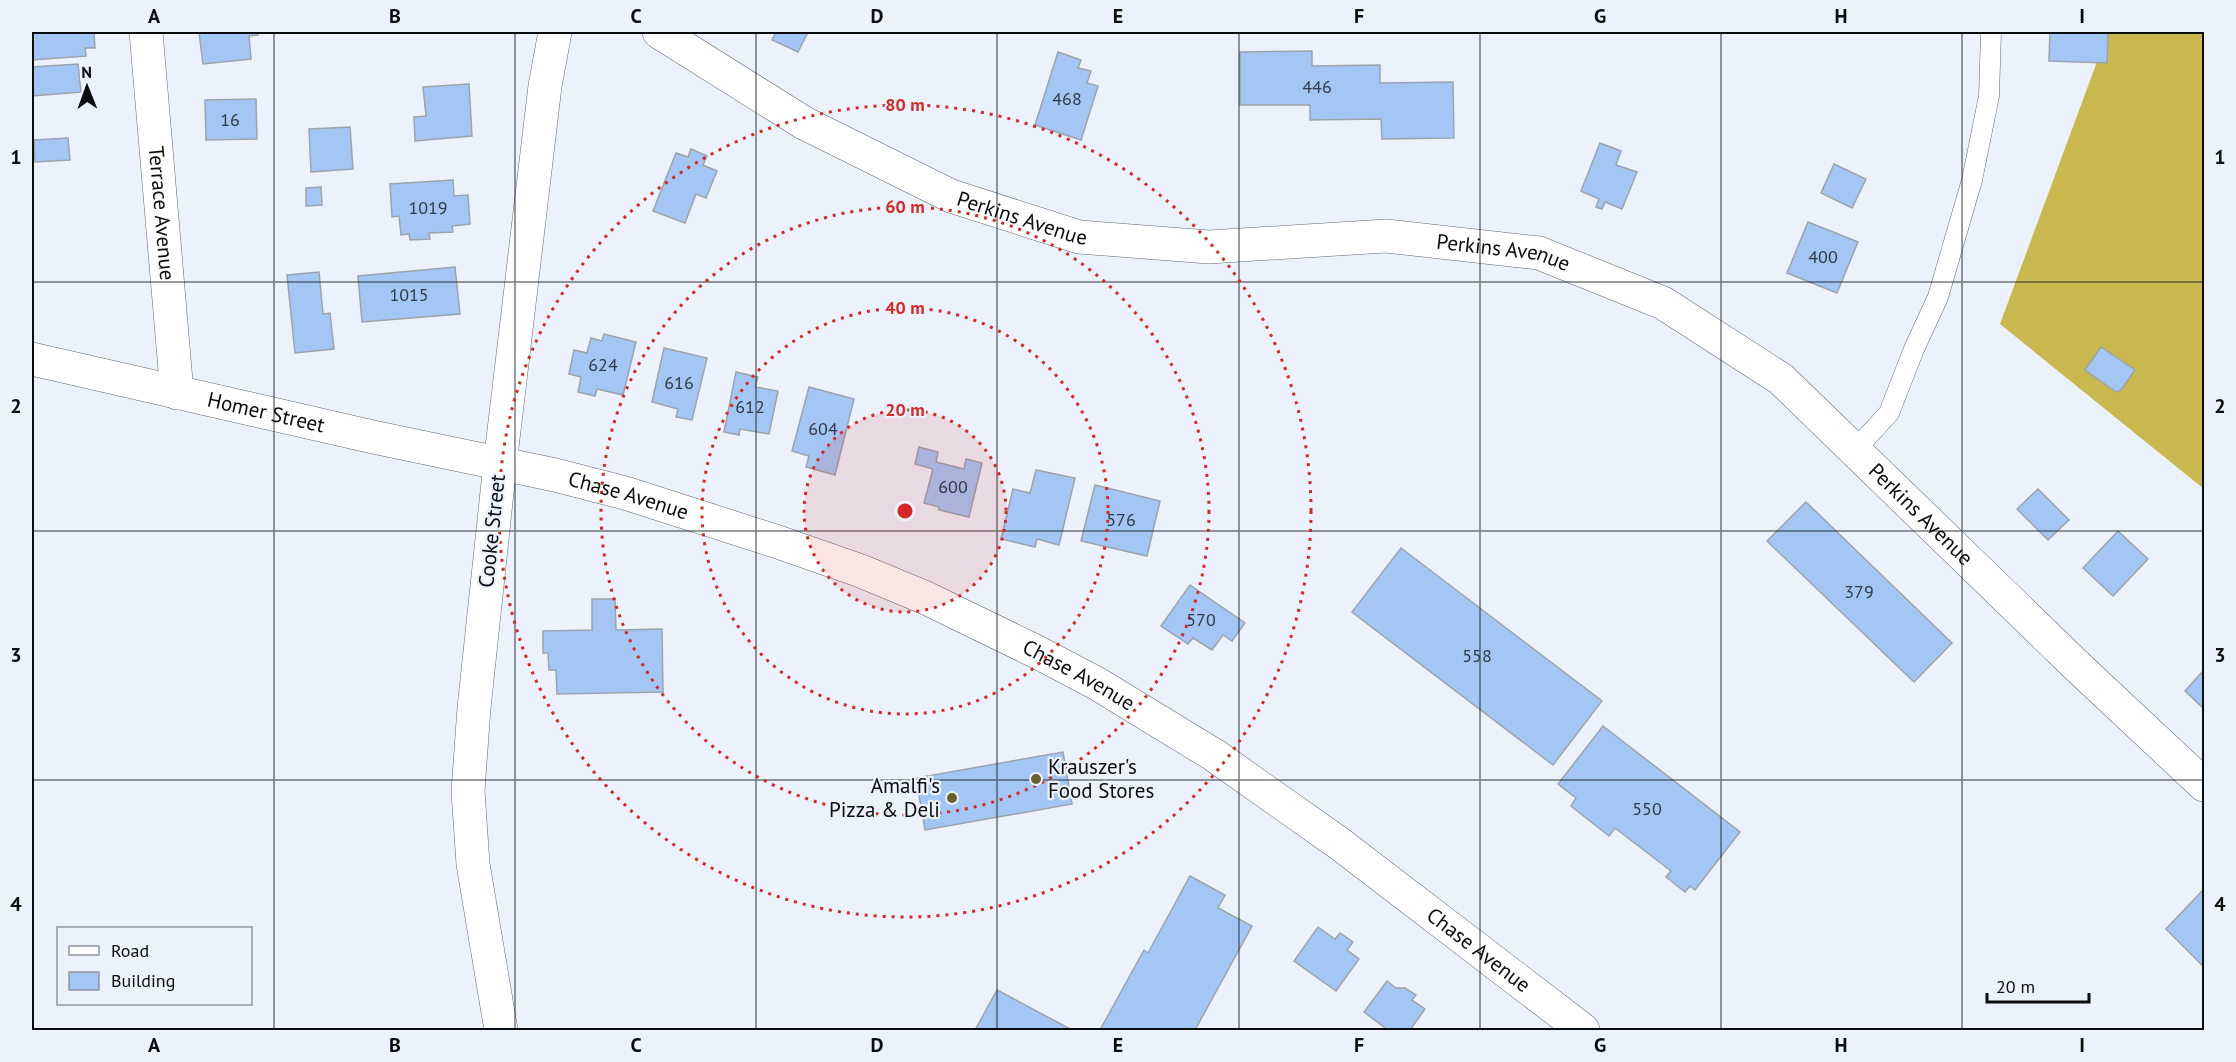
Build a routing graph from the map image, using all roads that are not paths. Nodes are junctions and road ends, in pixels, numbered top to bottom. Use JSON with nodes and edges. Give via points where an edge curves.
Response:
{"nodes":[{"id":1,"x":146,"y":32,"type":"edge"},
{"id":2,"x":555,"y":32,"type":"edge"},
{"id":3,"x":659,"y":32,"type":"edge"},
{"id":4,"x":1991,"y":32,"type":"edge"},
{"id":5,"x":32,"y":359,"type":"edge"},
{"id":6,"x":177,"y":393,"type":"junction"},
{"id":7,"x":1856,"y":450,"type":"junction"},
{"id":8,"x":500,"y":464,"type":"junction"},
{"id":9,"x":2205,"y":785,"type":"edge"},
{"id":10,"x":501,"y":1030,"type":"edge"},
{"id":11,"x":1583,"y":1030,"type":"edge"}],
"edges":[{"from":1,"to":6,"type":"street","name":"Terrace Avenue"},
{"from":2,"to":8,"type":"street","name":"Cooke Street","via":[[545,86]]},
{"from":3,"to":7,"type":"street","name":"Perkins Avenue","via":[[804,123],[951,196],[1079,237],[1209,247],[1386,236],[1539,253],[1663,303],[1782,379]]},
{"from":4,"to":7,"type":"lane","via":[[1989,96],[1972,180],[1938,297],[1889,413]]},
{"from":5,"to":6,"type":"street","name":"Homer Street"},
{"from":6,"to":8,"type":"street","name":"Homer Street"},
{"from":7,"to":9,"type":"street","name":"Perkins Avenue"},
{"from":8,"to":10,"type":"street","name":"Cooke Street","via":[[468,792],[473,864]]},
{"from":8,"to":11,"type":"street","name":"Chase Avenue","via":[[625,492],[861,571],[1037,652],[1152,716],[1250,779]]}]}
